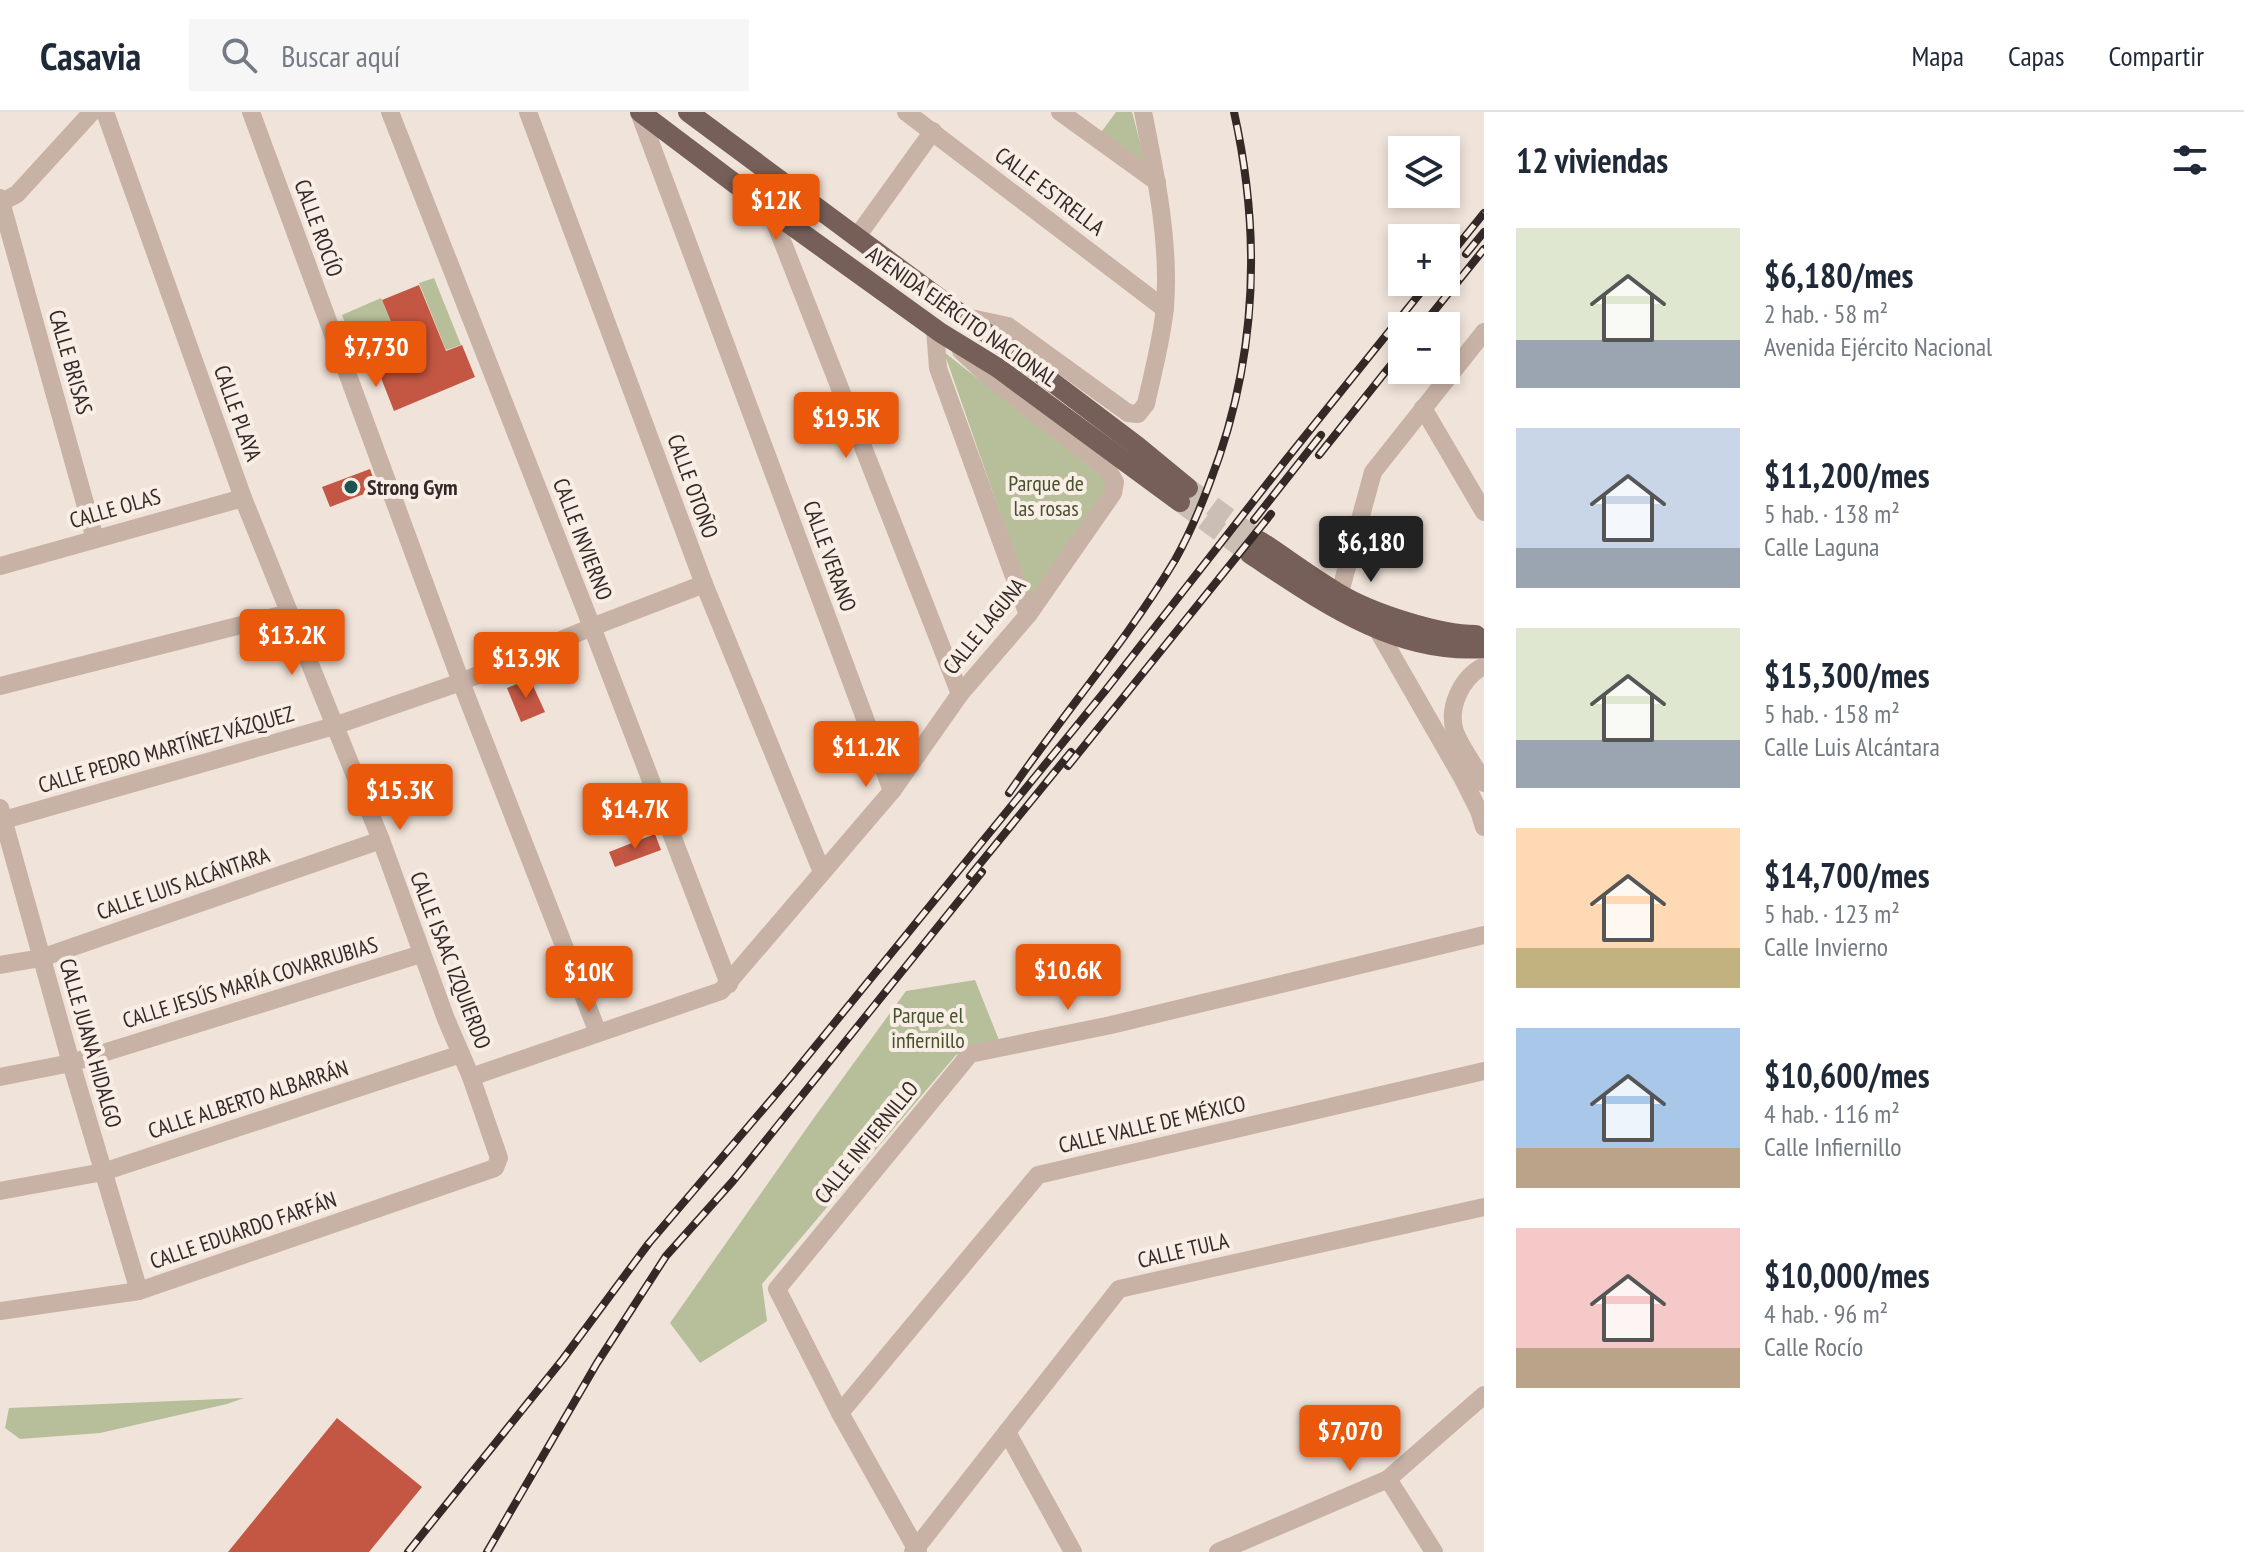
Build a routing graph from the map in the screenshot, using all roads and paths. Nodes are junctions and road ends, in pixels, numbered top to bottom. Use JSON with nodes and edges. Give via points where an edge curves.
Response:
{"nodes":[{"id":1,"x":92,"y":112,"type":"edge"},
{"id":2,"x":105,"y":112,"type":"edge"},
{"id":3,"x":251,"y":112,"type":"edge"},
{"id":4,"x":390,"y":112,"type":"edge"},
{"id":5,"x":528,"y":112,"type":"edge"},
{"id":6,"x":640,"y":112,"type":"edge"},
{"id":7,"x":688,"y":112,"type":"edge"},
{"id":8,"x":906,"y":112,"type":"edge"},
{"id":9,"x":1060,"y":112,"type":"edge"},
{"id":10,"x":1143,"y":112,"type":"edge"},
{"id":11,"x":933,"y":131,"type":"junction"},
{"id":12,"x":1157,"y":182,"type":"junction"},
{"id":13,"x":0,"y":201,"type":"edge"},
{"id":14,"x":770,"y":210,"type":"junction"},
{"id":15,"x":856,"y":238,"type":"junction"},
{"id":16,"x":1165,"y":309,"type":"junction"},
{"id":17,"x":965,"y":317,"type":"junction"},
{"id":18,"x":938,"y":331,"type":"junction"},
{"id":19,"x":1484,"y":332,"type":"edge"},
{"id":20,"x":1423,"y":408,"type":"junction"},
{"id":21,"x":243,"y":498,"type":"junction"},
{"id":22,"x":1484,"y":512,"type":"edge"},
{"id":23,"x":95,"y":539,"type":"junction"},
{"id":24,"x":0,"y":566,"type":"edge"},
{"id":25,"x":704,"y":584,"type":"junction"},
{"id":26,"x":1342,"y":585,"type":"dead end"},
{"id":27,"x":289,"y":613,"type":"junction"},
{"id":28,"x":1028,"y":615,"type":"junction"},
{"id":29,"x":592,"y":627,"type":"junction"},
{"id":30,"x":1377,"y":629,"type":"junction"},
{"id":31,"x":1484,"y":635,"type":"edge"},
{"id":32,"x":1484,"y":648,"type":"edge"},
{"id":33,"x":1484,"y":666,"type":"edge"},
{"id":34,"x":461,"y":682,"type":"junction"},
{"id":35,"x":0,"y":686,"type":"edge"},
{"id":36,"x":960,"y":694,"type":"junction"},
{"id":37,"x":334,"y":726,"type":"junction"},
{"id":38,"x":1484,"y":783,"type":"edge"},
{"id":39,"x":892,"y":791,"type":"junction"},
{"id":40,"x":1,"y":816,"type":"edge"},
{"id":41,"x":1482,"y":816,"type":"edge"},
{"id":42,"x":381,"y":840,"type":"junction"},
{"id":43,"x":822,"y":872,"type":"junction"},
{"id":44,"x":1484,"y":935,"type":"edge"},
{"id":45,"x":421,"y":954,"type":"junction"},
{"id":46,"x":41,"y":958,"type":"junction"},
{"id":47,"x":0,"y":965,"type":"edge"},
{"id":48,"x":729,"y":984,"type":"junction"},
{"id":49,"x":598,"y":1033,"type":"junction"},
{"id":50,"x":461,"y":1054,"type":"junction"},
{"id":51,"x":71,"y":1063,"type":"junction"},
{"id":52,"x":1484,"y":1071,"type":"edge"},
{"id":53,"x":0,"y":1077,"type":"edge"},
{"id":54,"x":471,"y":1077,"type":"junction"},
{"id":55,"x":495,"y":1168,"type":"joint"},
{"id":56,"x":103,"y":1172,"type":"junction"},
{"id":57,"x":0,"y":1191,"type":"edge"},
{"id":58,"x":1484,"y":1207,"type":"edge"},
{"id":59,"x":139,"y":1291,"type":"junction"},
{"id":60,"x":0,"y":1311,"type":"edge"},
{"id":61,"x":1484,"y":1395,"type":"edge"},
{"id":62,"x":840,"y":1413,"type":"junction"},
{"id":63,"x":1007,"y":1432,"type":"junction"},
{"id":64,"x":1388,"y":1479,"type":"junction"},
{"id":65,"x":916,"y":1551,"type":"edge"},
{"id":66,"x":1073,"y":1552,"type":"edge"},
{"id":67,"x":1218,"y":1552,"type":"edge"},
{"id":68,"x":1434,"y":1552,"type":"edge"}],
"edges":[{"from":1,"to":13,"type":"street","via":[[17,194]]},
{"from":2,"to":21,"type":"street","name":"CALLE PLAYA"},
{"from":3,"to":34,"type":"street","name":"CALLE ROCÍO"},
{"from":4,"to":29,"type":"street","name":"CALLE INVIERNO"},
{"from":5,"to":25,"type":"street","name":"CALLE OTOÑO"},
{"from":6,"to":14,"type":"main road","name":"AVENIDA EJÉRCITO NACIONAL"},
{"from":6,"to":39,"type":"street","name":"CALLE VERANO"},
{"from":7,"to":15,"type":"main road","name":"AVENIDA EJÉRCITO NACIONAL"},
{"from":8,"to":11,"type":"street","name":"CALLE ESTRELLA"},
{"from":9,"to":12,"type":"street"},
{"from":10,"to":12,"type":"street"},
{"from":11,"to":15,"type":"street"},
{"from":11,"to":16,"type":"street","name":"CALLE ESTRELLA"},
{"from":12,"to":16,"type":"street"},
{"from":13,"to":23,"type":"street","name":"CALLE BRISAS"},
{"from":14,"to":18,"type":"main road","name":"AVENIDA EJÉRCITO NACIONAL"},
{"from":14,"to":36,"type":"street"},
{"from":15,"to":17,"type":"main road","name":"AVENIDA EJÉRCITO NACIONAL"},
{"from":16,"to":17,"type":"street","via":[[1146,404],[1138,414],[1128,413],[1008,326]]},
{"from":17,"to":18,"type":"main road","name":"AVENIDA EJÉRCITO NACIONAL","via":[[1125,437],[1184,495]]},
{"from":18,"to":28,"type":"street","via":[[938,368]]},
{"from":18,"to":28,"type":"street","name":"CALLE LAGUNA","via":[[1108,470],[1115,482],[1113,493]]},
{"from":19,"to":20,"type":"street"},
{"from":20,"to":22,"type":"street"},
{"from":20,"to":26,"type":"street","via":[[1373,472]]},
{"from":21,"to":23,"type":"street","name":"CALLE OLAS"},
{"from":21,"to":27,"type":"street","name":"CALLE PLAYA"},
{"from":23,"to":24,"type":"street","name":"CALLE OLAS"},
{"from":25,"to":29,"type":"street","name":"CALLE PEDRO MARTÍNEZ VÁZQUEZ"},
{"from":25,"to":43,"type":"street","name":"CALLE OTOÑO"},
{"from":27,"to":35,"type":"street"},
{"from":27,"to":37,"type":"street","name":"CALLE PLAYA"},
{"from":28,"to":36,"type":"street","name":"CALLE LAGUNA"},
{"from":29,"to":34,"type":"street","name":"CALLE PEDRO MARTÍNEZ VÁZQUEZ"},
{"from":29,"to":48,"type":"street","name":"CALLE INVIERNO"},
{"from":30,"to":31,"type":"main road","via":[[1326,604],[1255,547],[1382,612],[1459,635]]},
{"from":30,"to":32,"type":"main road","via":[[1410,640]]},
{"from":30,"to":41,"type":"street"},
{"from":33,"to":38,"type":"street","via":[[1459,690],[1454,711],[1455,731]]},
{"from":34,"to":37,"type":"street","name":"CALLE PEDRO MARTÍNEZ VÁZQUEZ"},
{"from":34,"to":49,"type":"street","name":"CALLE ROCÍO"},
{"from":36,"to":39,"type":"street","name":"CALLE LAGUNA"},
{"from":37,"to":40,"type":"street","name":"CALLE PEDRO MARTÍNEZ VÁZQUEZ"},
{"from":37,"to":42,"type":"street","name":"CALLE ISAAC IZQUIERDO"},
{"from":39,"to":43,"type":"street","name":"CALLE LAGUNA"},
{"from":40,"to":46,"type":"street","name":"CALLE JUANA HIDALGO"},
{"from":42,"to":45,"type":"street","name":"CALLE ISAAC IZQUIERDO"},
{"from":42,"to":46,"type":"street","name":"CALLE LUIS ALCÁNTARA"},
{"from":43,"to":48,"type":"street","name":"CALLE LAGUNA"},
{"from":44,"to":62,"type":"street","name":"CALLE INFIERNILLO","via":[[970,1054],[777,1289]]},
{"from":45,"to":50,"type":"street","name":"CALLE ISAAC IZQUIERDO"},
{"from":45,"to":51,"type":"street","name":"CALLE JESÚS MARÍA COVARRUBIAS"},
{"from":46,"to":47,"type":"street","name":"CALLE LUIS ALCÁNTARA"},
{"from":46,"to":51,"type":"street","name":"CALLE JUANA HIDALGO"},
{"from":48,"to":49,"type":"street","name":"CALLE LAGUNA"},
{"from":49,"to":54,"type":"street","name":"CALLE LAGUNA"},
{"from":50,"to":54,"type":"street","name":"CALLE ISAAC IZQUIERDO"},
{"from":50,"to":56,"type":"street","name":"CALLE ALBERTO ALBARRÁN"},
{"from":51,"to":53,"type":"street","name":"CALLE JESÚS MARÍA COVARRUBIAS"},
{"from":51,"to":56,"type":"street","name":"CALLE JUANA HIDALGO"},
{"from":52,"to":62,"type":"street","name":"CALLE VALLE DE MÉXICO","via":[[1038,1175]]},
{"from":54,"to":55,"type":"street","name":"CALLE ISAAC IZQUIERDO","via":[[499,1158]]},
{"from":55,"to":59,"type":"street","name":"CALLE EDUARDO FARFÁN"},
{"from":56,"to":57,"type":"street","name":"CALLE ALBERTO ALBARRÁN"},
{"from":56,"to":59,"type":"street","name":"CALLE JUANA HIDALGO"},
{"from":58,"to":63,"type":"street","name":"CALLE TULA","via":[[1119,1289]]},
{"from":59,"to":60,"type":"street","name":"CALLE EDUARDO FARFÁN"},
{"from":61,"to":64,"type":"street"},
{"from":62,"to":65,"type":"street","name":"CALLE INFIERNILLO"},
{"from":63,"to":65,"type":"street","name":"CALLE TULA"},
{"from":63,"to":66,"type":"street"},
{"from":64,"to":67,"type":"street"},
{"from":64,"to":68,"type":"street"}]}
